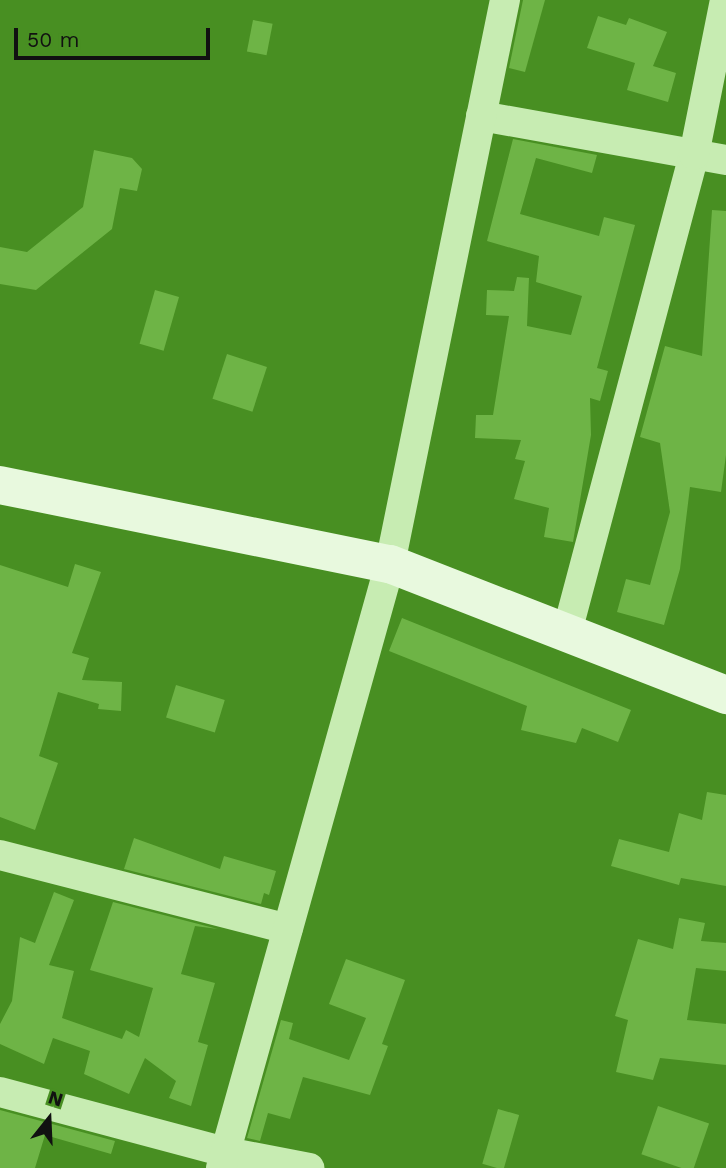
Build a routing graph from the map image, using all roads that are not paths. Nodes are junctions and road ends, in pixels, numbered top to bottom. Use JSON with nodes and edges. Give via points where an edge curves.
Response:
{"nodes":[{"id":1,"x":505,"y":0,"type":"edge"},
{"id":2,"x":725,"y":0,"type":"edge"},
{"id":3,"x":481,"y":116,"type":"junction"},
{"id":4,"x":694,"y":155,"type":"junction"},
{"id":5,"x":726,"y":160,"type":"edge"},
{"id":6,"x":0,"y":485,"type":"edge"},
{"id":7,"x":390,"y":564,"type":"junction"},
{"id":8,"x":567,"y":632,"type":"junction"},
{"id":9,"x":726,"y":695,"type":"edge"},
{"id":10,"x":0,"y":855,"type":"edge"},
{"id":11,"x":288,"y":929,"type":"junction"},
{"id":12,"x":0,"y":1093,"type":"edge"},
{"id":13,"x":224,"y":1160,"type":"edge"},
{"id":14,"x":309,"y":1168,"type":"edge"}],
"edges":[{"from":1,"to":3,"type":"street"},
{"from":2,"to":4,"type":"street"},
{"from":3,"to":4,"type":"street"},
{"from":3,"to":7,"type":"street"},
{"from":4,"to":5,"type":"street"},
{"from":4,"to":8,"type":"street"},
{"from":6,"to":7,"type":"street"},
{"from":7,"to":8,"type":"street"},
{"from":7,"to":11,"type":"street"},
{"from":8,"to":9,"type":"street"},
{"from":10,"to":11,"type":"street"},
{"from":11,"to":13,"type":"street"},
{"from":12,"to":13,"type":"street"},
{"from":13,"to":14,"type":"street"}]}
